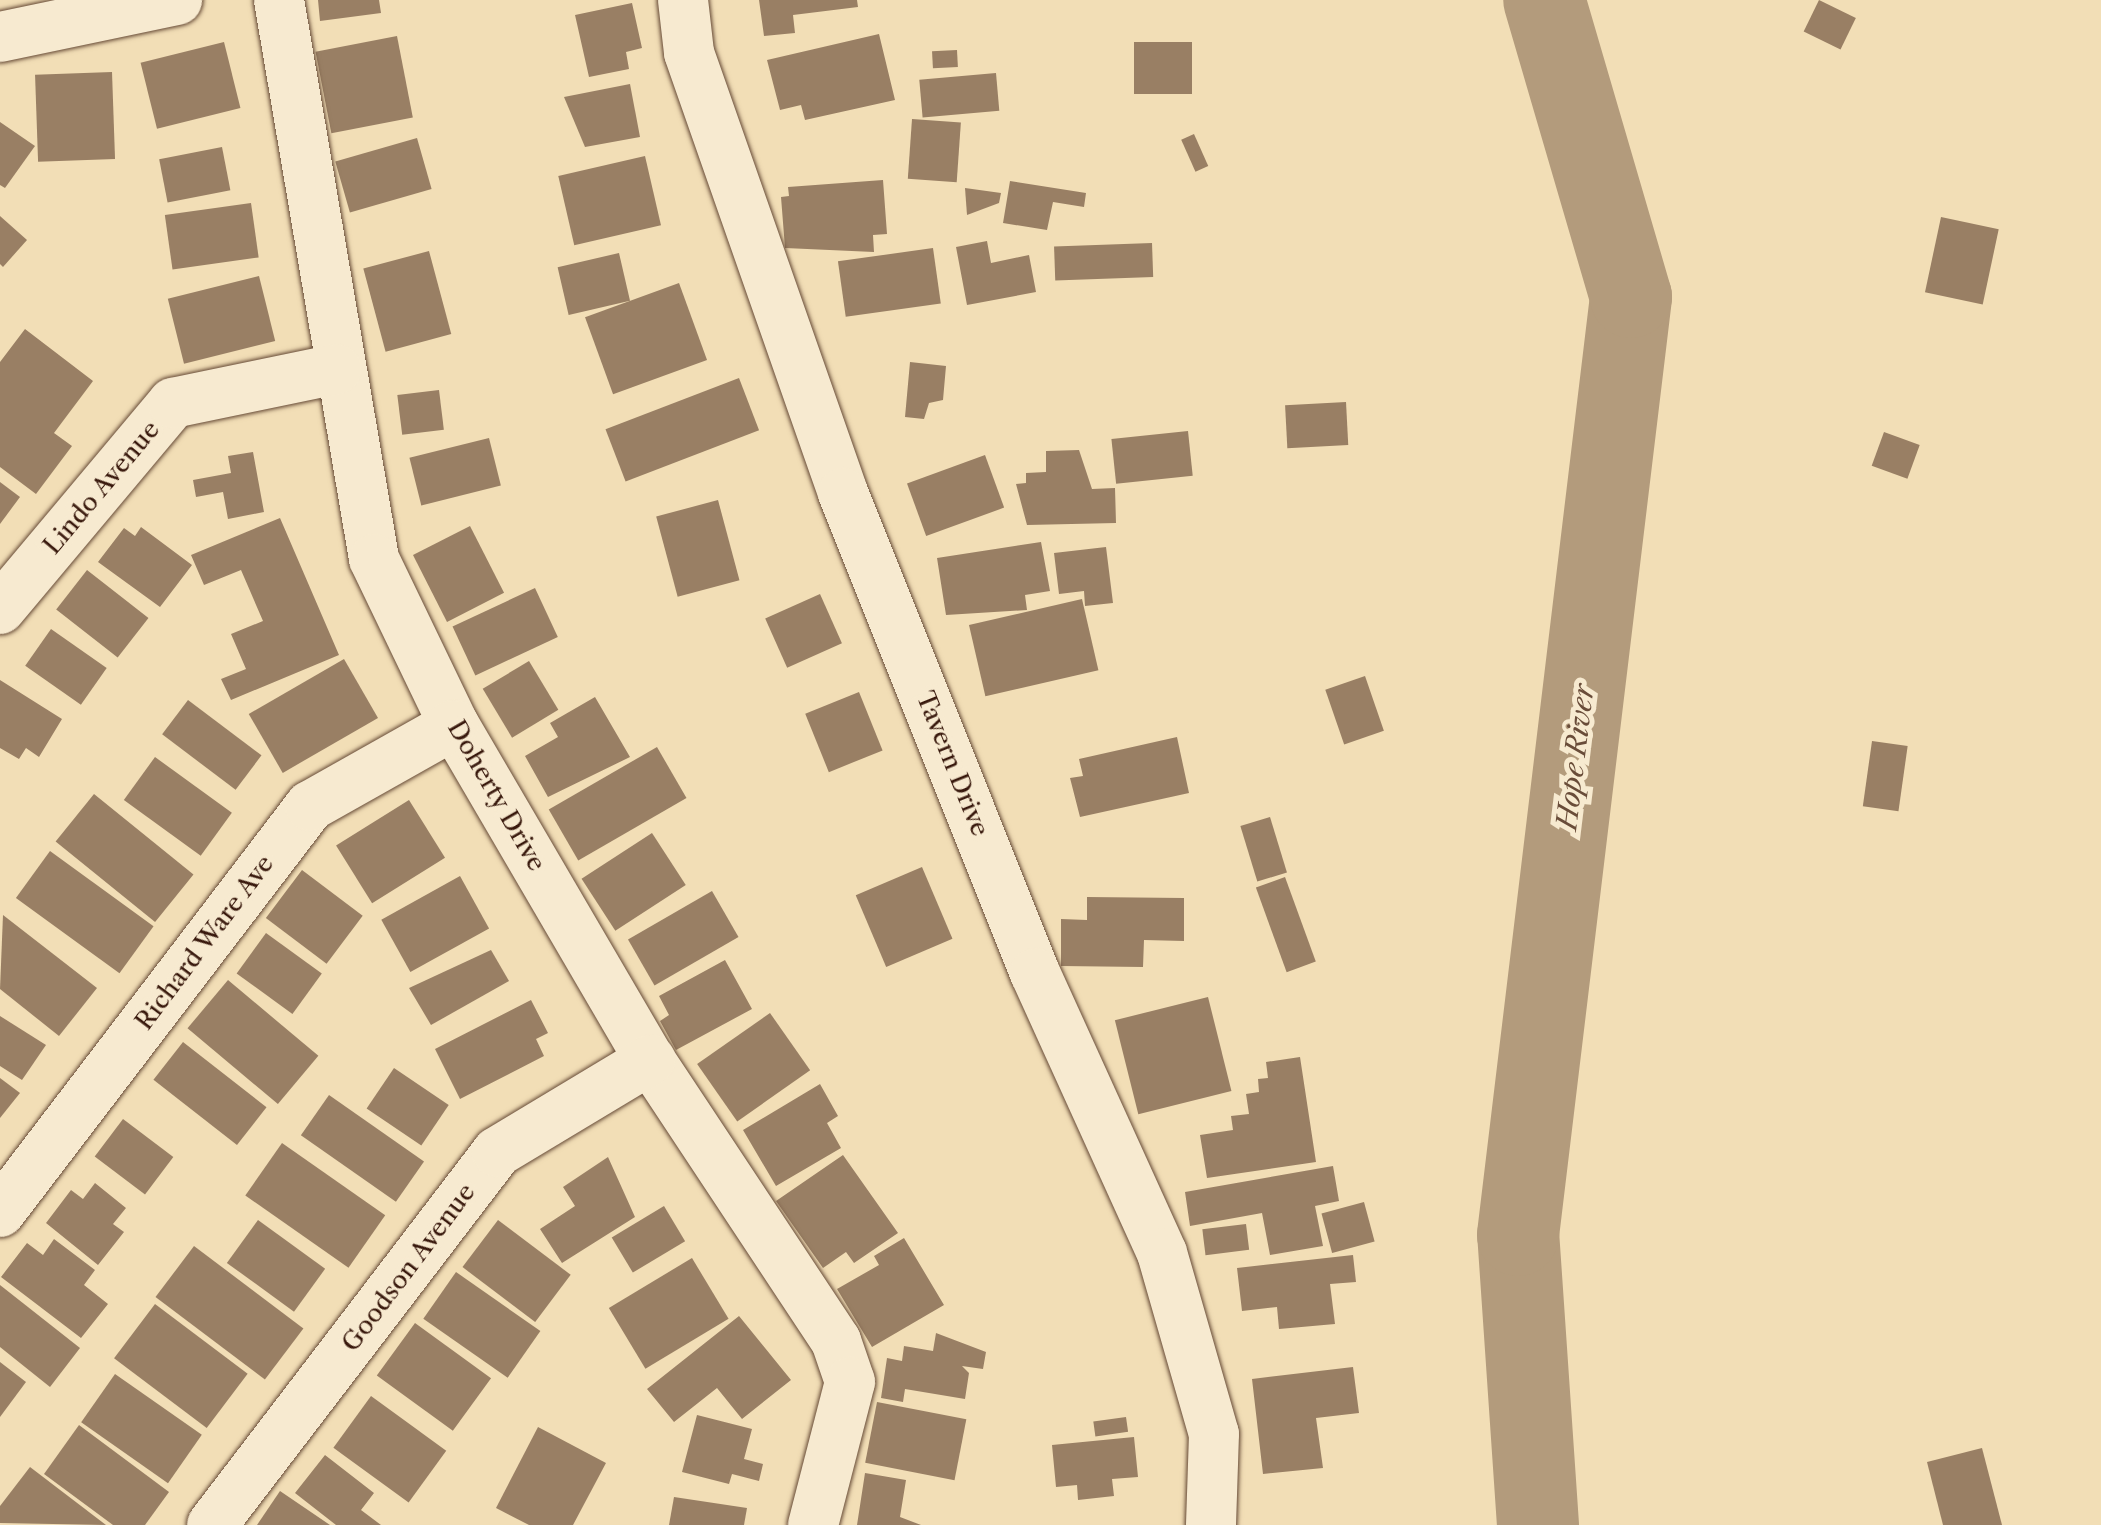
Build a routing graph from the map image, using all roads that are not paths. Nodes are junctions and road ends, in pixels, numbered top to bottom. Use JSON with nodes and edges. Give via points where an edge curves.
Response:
{"nodes":[{"id":1,"x":177,"y":0,"type":"edge"},
{"id":2,"x":279,"y":0,"type":"edge"},
{"id":3,"x":684,"y":0,"type":"edge"},
{"id":4,"x":0,"y":37,"type":"edge"},
{"id":5,"x":336,"y":369,"type":"junction"},
{"id":6,"x":0,"y":610,"type":"edge"},
{"id":7,"x":454,"y":724,"type":"junction"},
{"id":8,"x":650,"y":1060,"type":"junction"},
{"id":9,"x":0,"y":1212,"type":"edge"},
{"id":10,"x":212,"y":1525,"type":"edge"},
{"id":11,"x":814,"y":1525,"type":"edge"},
{"id":12,"x":1211,"y":1525,"type":"edge"}],
"edges":[{"from":1,"to":4,"type":"street"},
{"from":2,"to":5,"type":"street","name":"Doherty Drive"},
{"from":3,"to":12,"type":"street","name":"Tavern Drive","via":[[689,53],[844,494],[1035,973],[1162,1253],[1214,1434]]},
{"from":5,"to":6,"type":"street","name":"Lindo Avenue","via":[[174,403]]},
{"from":5,"to":7,"type":"street","name":"Doherty Drive","via":[[374,559]]},
{"from":7,"to":8,"type":"street","name":"Doherty Drive"},
{"from":7,"to":9,"type":"street","name":"Richard Ware Ave","via":[[310,806]]},
{"from":8,"to":10,"type":"street","name":"Goodson Avenue","via":[[497,1152]]},
{"from":8,"to":11,"type":"street","name":"Doherty Drive","via":[[836,1341],[850,1382]]}]}
